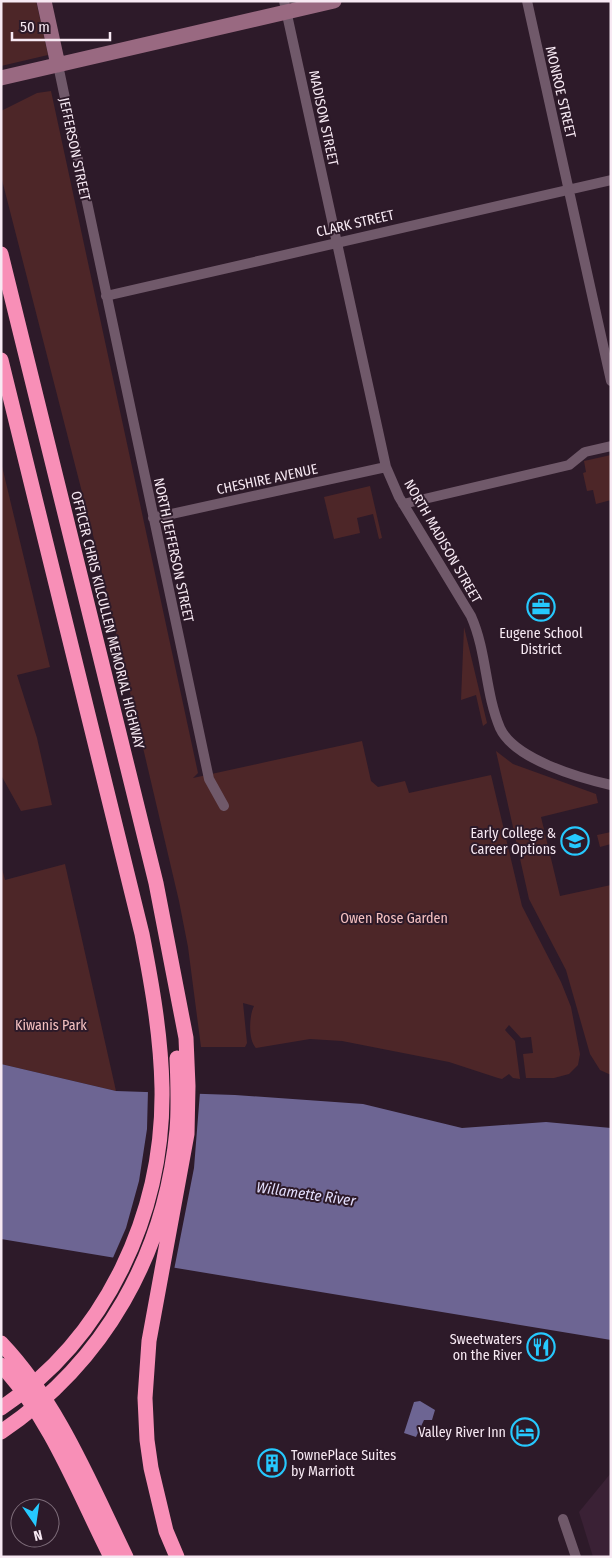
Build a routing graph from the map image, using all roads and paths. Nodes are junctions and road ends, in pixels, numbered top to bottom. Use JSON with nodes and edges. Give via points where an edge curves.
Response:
{"nodes":[{"id":1,"x":44,"y":1,"type":"edge"},
{"id":2,"x":334,"y":1,"type":"edge"},
{"id":3,"x":527,"y":1,"type":"edge"},
{"id":4,"x":285,"y":7,"type":"edge"},
{"id":5,"x":58,"y":65,"type":"junction"},
{"id":6,"x":1,"y":78,"type":"edge"},
{"id":7,"x":611,"y":180,"type":"edge"},
{"id":8,"x":568,"y":190,"type":"junction"},
{"id":9,"x":337,"y":242,"type":"junction"},
{"id":10,"x":1,"y":254,"type":"edge"},
{"id":11,"x":106,"y":296,"type":"junction"},
{"id":12,"x":1,"y":360,"type":"edge"},
{"id":13,"x":611,"y":380,"type":"edge"},
{"id":14,"x":611,"y":446,"type":"edge"},
{"id":15,"x":386,"y":467,"type":"junction"},
{"id":16,"x":403,"y":504,"type":"junction"},
{"id":17,"x":154,"y":518,"type":"junction"},
{"id":18,"x":611,"y":785,"type":"edge"},
{"id":19,"x":224,"y":806,"type":"dead end"},
{"id":20,"x":178,"y":995,"type":"junction"},
{"id":21,"x":1,"y":1343,"type":"edge"},
{"id":22,"x":1,"y":1365,"type":"edge"},
{"id":23,"x":1,"y":1408,"type":"edge"},
{"id":24,"x":1,"y":1432,"type":"edge"},
{"id":25,"x":563,"y":1519,"type":"dead end"},
{"id":26,"x":111,"y":1557,"type":"edge"},
{"id":27,"x":126,"y":1557,"type":"edge"},
{"id":28,"x":177,"y":1557,"type":"edge"},
{"id":29,"x":576,"y":1557,"type":"edge"}],
"edges":[{"from":1,"to":5,"type":"street","name":"JEFFERSON STREET"},
{"from":2,"to":4,"type":"street"},
{"from":3,"to":8,"type":"street","name":"MONROE STREET"},
{"from":4,"to":5,"type":"street"},
{"from":4,"to":9,"type":"street","name":"MADISON STREET"},
{"from":5,"to":6,"type":"street"},
{"from":5,"to":11,"type":"street","name":"JEFFERSON STREET"},
{"from":7,"to":8,"type":"street","name":"CLARK STREET"},
{"from":8,"to":9,"type":"street","name":"CLARK STREET"},
{"from":8,"to":13,"type":"street","name":"MONROE STREET"},
{"from":9,"to":11,"type":"street","name":"CLARK STREET"},
{"from":9,"to":15,"type":"street","name":"NORTH MADISON STREET"},
{"from":10,"to":20,"type":"highway","name":"OFFICER CHRIS KILCULLEN MEMORIAL HIGHWAY","via":[[156,883]]},
{"from":11,"to":17,"type":"street","name":"NORTH JEFFERSON STREET"},
{"from":12,"to":23,"type":"highway","via":[[140,925],[153,991],[162,1090],[158,1145],[145,1214],[125,1263],[97,1313],[56,1362],[32,1386]]},
{"from":14,"to":16,"type":"street","via":[[585,452],[569,465]]},
{"from":15,"to":16,"type":"street","name":"NORTH MADISON STREET"},
{"from":15,"to":17,"type":"street","name":"CHESHIRE AVENUE"},
{"from":16,"to":18,"type":"street","name":"NORTH MADISON STREET","via":[[471,616],[479,636],[496,715],[510,743],[527,755],[566,772]]},
{"from":17,"to":19,"type":"street","name":"NORTH JEFFERSON STREET","via":[[209,779]]},
{"from":20,"to":24,"type":"highway","via":[[177,1129],[169,1184],[147,1253],[126,1299],[84,1357],[47,1396]]},
{"from":20,"to":28,"type":"highway","via":[[186,1038],[187,1134],[149,1341],[146,1398],[147,1440],[158,1501]]},
{"from":21,"to":27,"type":"highway","via":[[39,1389],[57,1418]]},
{"from":22,"to":26,"type":"highway","via":[[49,1433]]},
{"from":25,"to":29,"type":"street"}]}
